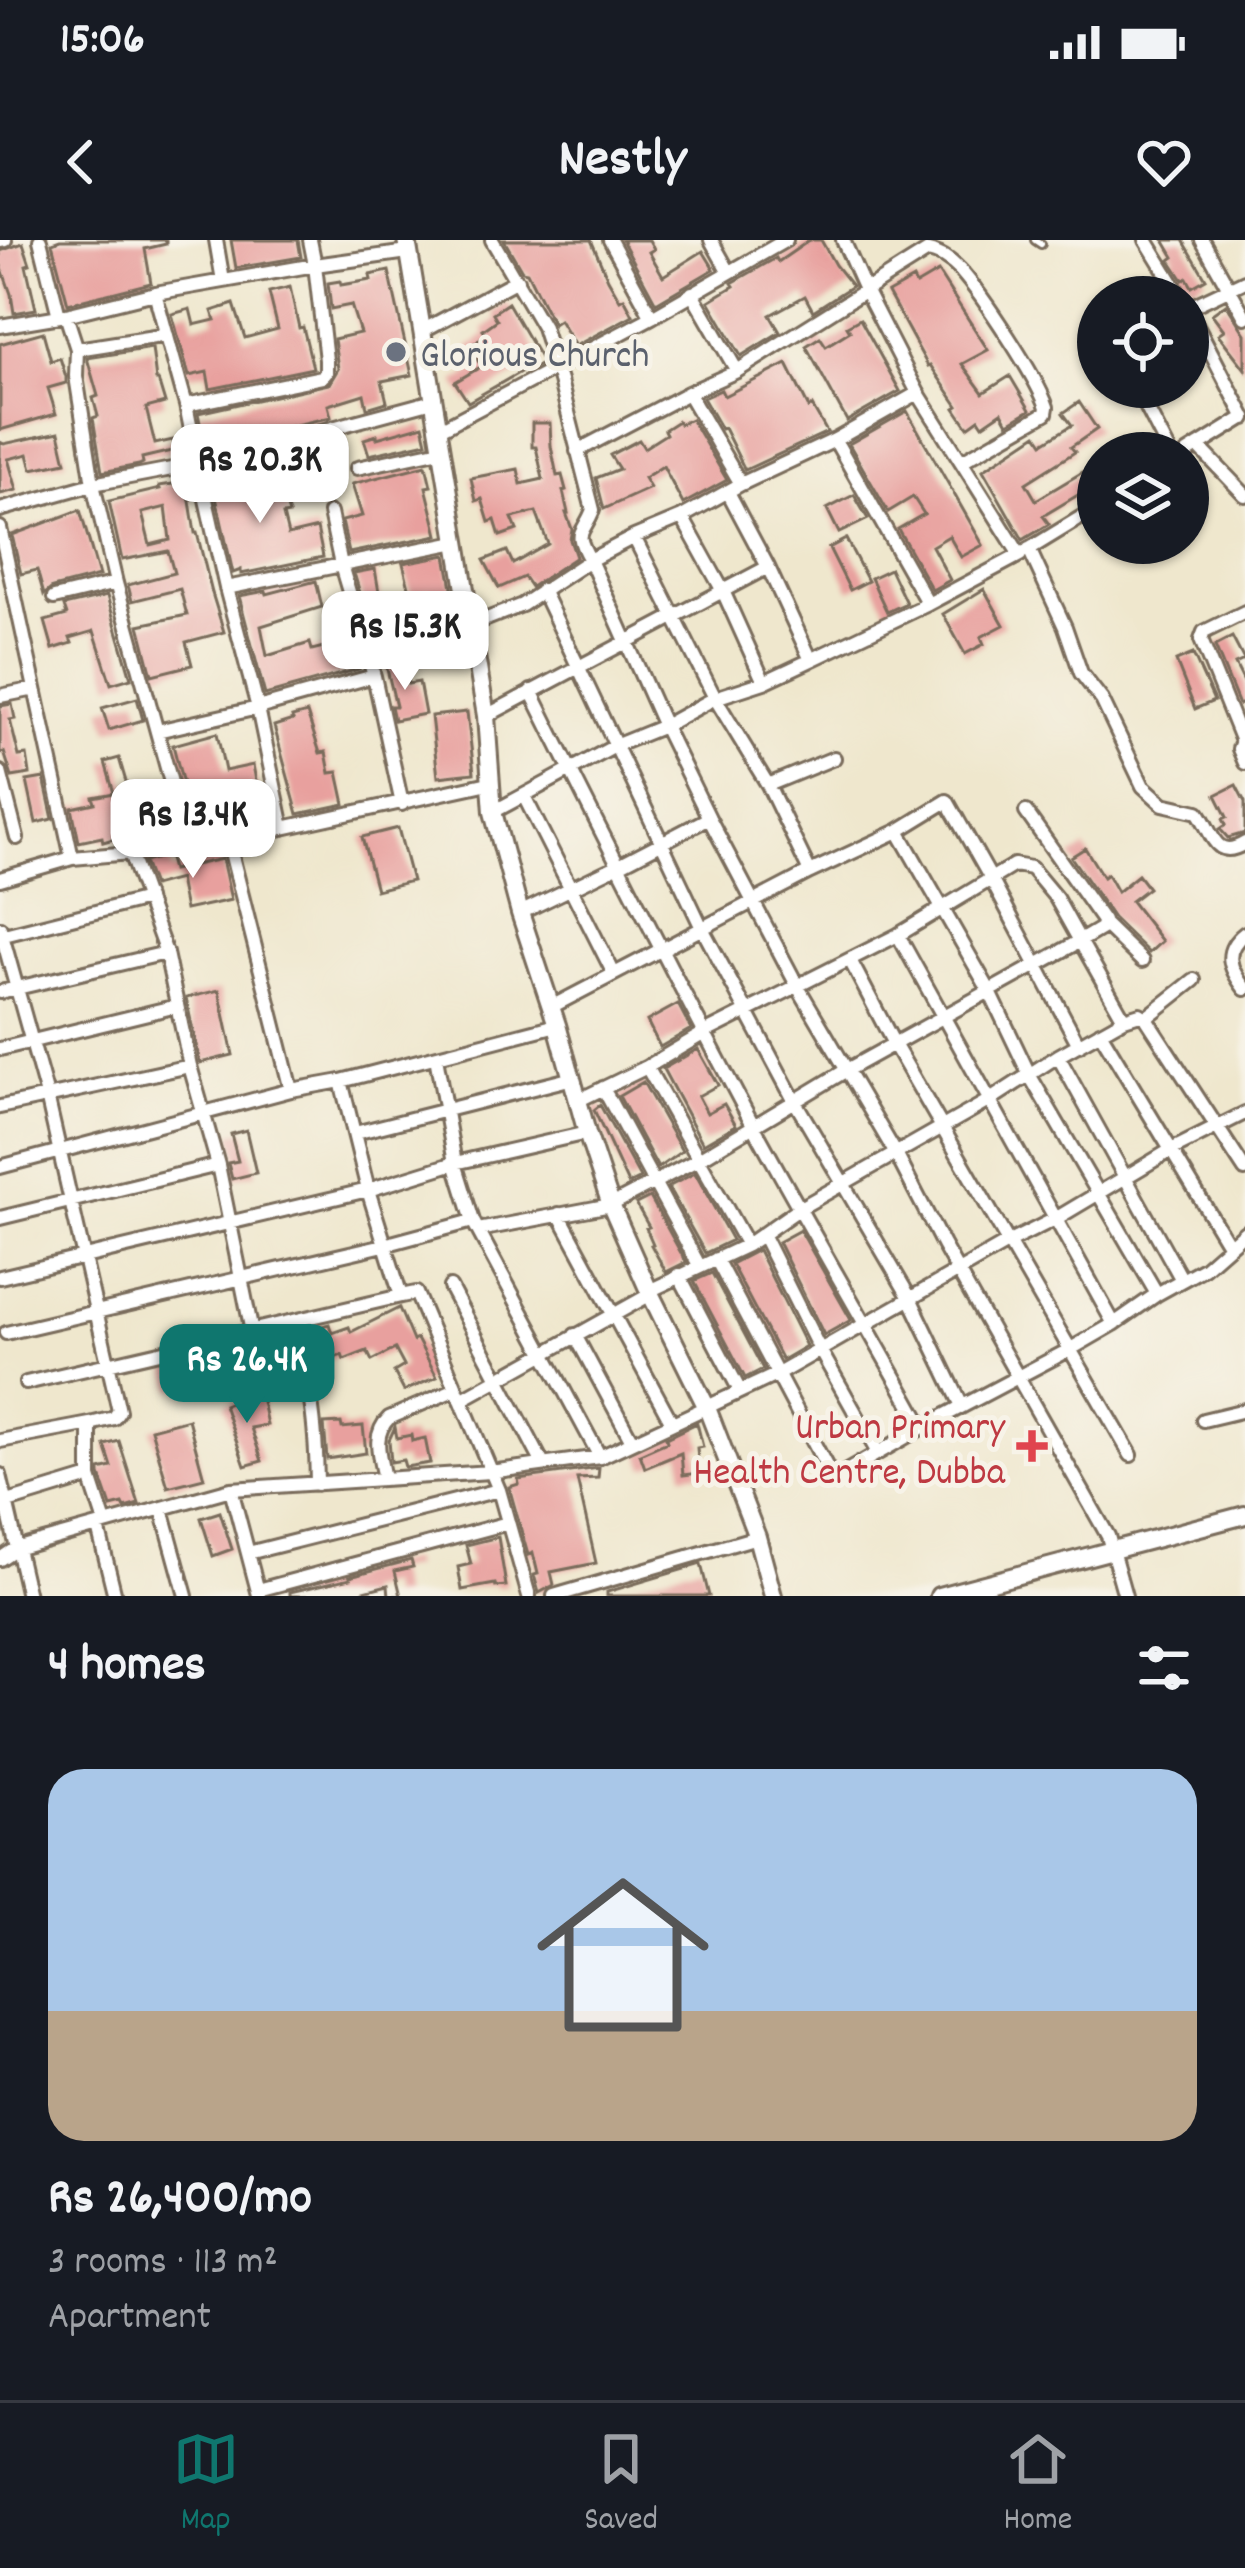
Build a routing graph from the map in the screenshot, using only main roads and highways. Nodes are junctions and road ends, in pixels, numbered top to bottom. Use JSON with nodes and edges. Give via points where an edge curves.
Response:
{"nodes":[{"id":1,"x":407,"y":246,"type":"edge"},
{"id":2,"x":1245,"y":1515,"type":"edge"},
{"id":3,"x":773,"y":1596,"type":"edge"},
{"id":4,"x":939,"y":1596,"type":"edge"}],
"edges":[{"from":1,"to":3,"type":"main road","via":[[486,716],[493,812],[520,913],[611,1205],[707,1408]]},
{"from":2,"to":4,"type":"main road"}]}
